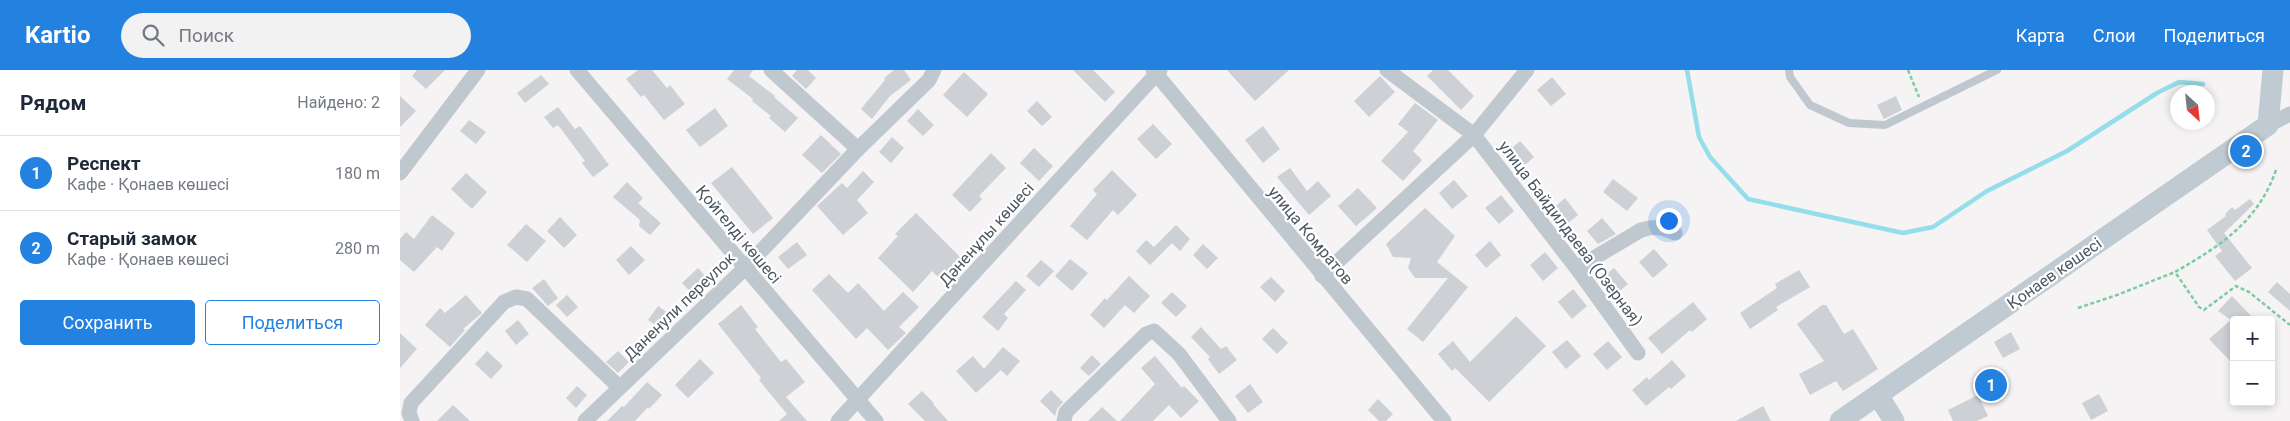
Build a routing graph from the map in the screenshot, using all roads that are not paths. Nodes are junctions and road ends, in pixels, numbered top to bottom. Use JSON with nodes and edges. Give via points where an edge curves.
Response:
{"nodes":[{"id":1,"x":478,"y":70,"type":"edge"},
{"id":2,"x":577,"y":70,"type":"edge"},
{"id":3,"x":771,"y":70,"type":"edge"},
{"id":4,"x":934,"y":70,"type":"edge"},
{"id":5,"x":1386,"y":70,"type":"edge"},
{"id":6,"x":1527,"y":70,"type":"edge"},
{"id":7,"x":1789,"y":70,"type":"edge"},
{"id":8,"x":1997,"y":70,"type":"edge"},
{"id":9,"x":2273,"y":70,"type":"edge"},
{"id":10,"x":1156,"y":71,"type":"edge"},
{"id":11,"x":2290,"y":114,"type":"edge"},
{"id":12,"x":2268,"y":125,"type":"junction"},
{"id":13,"x":1474,"y":135,"type":"junction"},
{"id":14,"x":858,"y":149,"type":"junction"},
{"id":15,"x":400,"y":173,"type":"edge"},
{"id":16,"x":1675,"y":232,"type":"dead end"},
{"id":17,"x":745,"y":268,"type":"junction"},
{"id":18,"x":1577,"y":268,"type":"junction"},
{"id":19,"x":1322,"y":276,"type":"junction"},
{"id":20,"x":1638,"y":353,"type":"dead end"},
{"id":21,"x":620,"y":387,"type":"junction"},
{"id":22,"x":1878,"y":395,"type":"junction"},
{"id":23,"x":859,"y":400,"type":"junction"},
{"id":24,"x":412,"y":421,"type":"edge"},
{"id":25,"x":585,"y":421,"type":"edge"},
{"id":26,"x":838,"y":421,"type":"edge"},
{"id":27,"x":876,"y":421,"type":"edge"},
{"id":28,"x":1064,"y":421,"type":"edge"},
{"id":29,"x":1229,"y":421,"type":"edge"},
{"id":30,"x":1444,"y":421,"type":"edge"},
{"id":31,"x":1840,"y":421,"type":"edge"},
{"id":32,"x":1894,"y":421,"type":"edge"}],
"edges":[{"from":1,"to":15,"type":"street"},
{"from":2,"to":17,"type":"street","name":"Қойгелді көшесі"},
{"from":3,"to":14,"type":"street"},
{"from":4,"to":14,"type":"street","name":"Даненули переулок","via":[[929,80]]},
{"from":5,"to":13,"type":"street","name":"улица Байдилдаева (Озерная)"},
{"from":6,"to":13,"type":"street","name":"улица Байдилдаева (Озерная)"},
{"from":7,"to":8,"type":"lane","via":[[1790,77],[1810,105],[1848,123],[1884,125]]},
{"from":9,"to":12,"type":"main road"},
{"from":10,"to":19,"type":"street","name":"улица Комратов"},
{"from":10,"to":23,"type":"street","name":"Дәненұлы көшесі"},
{"from":11,"to":12,"type":"street"},
{"from":12,"to":22,"type":"main road","name":"Қонаев көшесі"},
{"from":13,"to":18,"type":"street","name":"улица Байдилдаева (Озерная)"},
{"from":13,"to":19,"type":"street","name":"улица Байдилдаева (Озерная)"},
{"from":14,"to":17,"type":"street","name":"Даненули переулок"},
{"from":16,"to":18,"type":"street","via":[[1653,226],[1641,230]]},
{"from":17,"to":21,"type":"street","name":"Даненули переулок"},
{"from":17,"to":23,"type":"street","name":"Қойгелді көшесі"},
{"from":18,"to":20,"type":"street","name":"улица Байдилдаева (Озерная)"},
{"from":19,"to":30,"type":"street","name":"улица Комратов"},
{"from":21,"to":24,"type":"street","via":[[527,299],[516,297],[504,302],[411,403],[409,413]]},
{"from":21,"to":25,"type":"street","name":"Даненули переулок"},
{"from":22,"to":31,"type":"main road","name":"Қонаев көшесі"},
{"from":22,"to":32,"type":"main road"},
{"from":23,"to":26,"type":"street","name":"Дәненұлы көшесі"},
{"from":23,"to":27,"type":"street","name":"Қойгелді көшесі"},
{"from":28,"to":29,"type":"street","via":[[1066,412],[1146,334],[1154,332],[1179,354]]}]}
